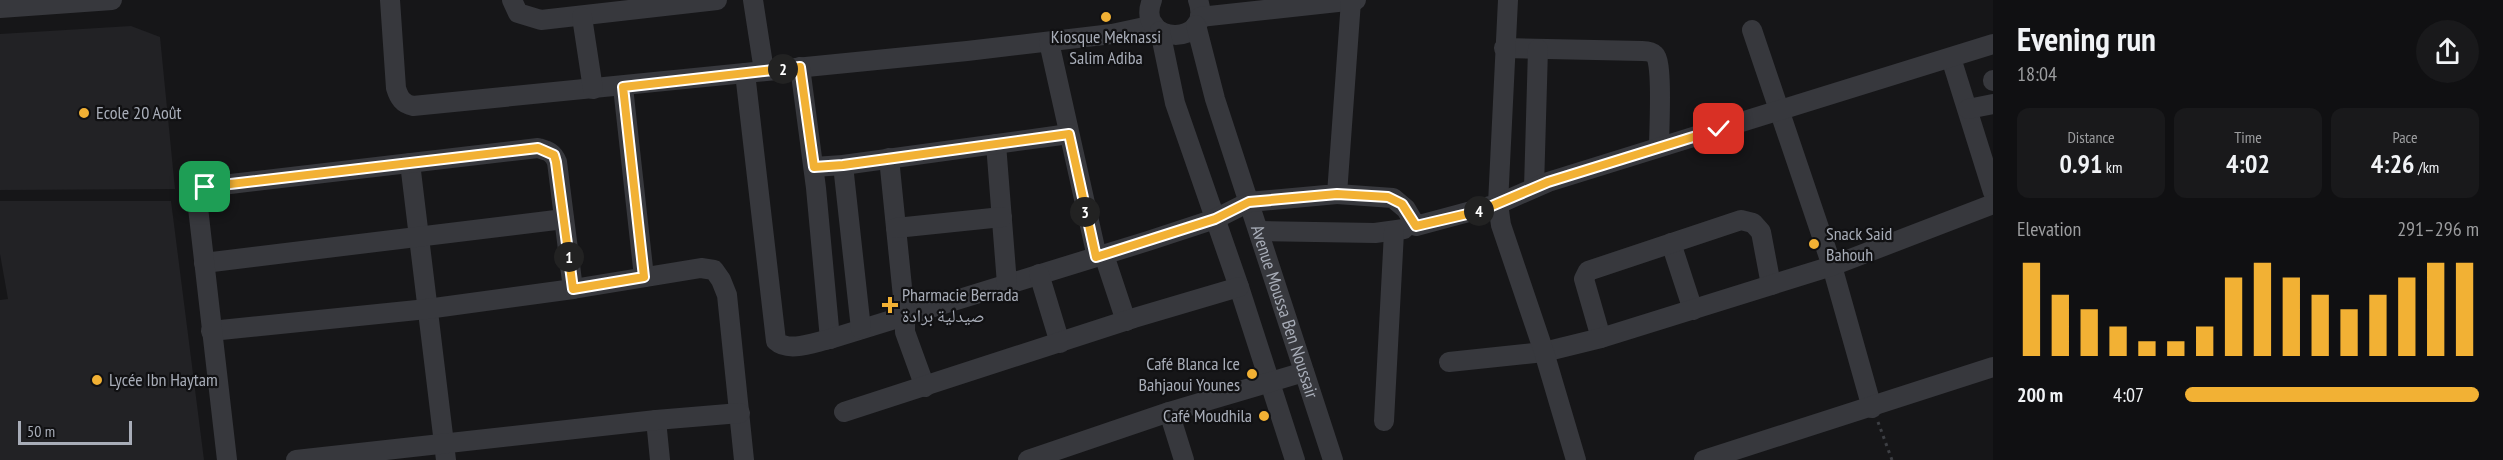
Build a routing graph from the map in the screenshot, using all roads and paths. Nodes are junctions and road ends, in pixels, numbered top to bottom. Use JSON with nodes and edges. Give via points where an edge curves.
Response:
{"nodes":[{"id":1,"x":112,"y":0,"type":"edge"},
{"id":2,"x":390,"y":0,"type":"edge"},
{"id":3,"x":512,"y":0,"type":"edge"},
{"id":4,"x":717,"y":0,"type":"edge"},
{"id":5,"x":753,"y":0,"type":"edge"},
{"id":6,"x":1356,"y":0,"type":"edge"},
{"id":7,"x":1508,"y":0,"type":"edge"},
{"id":8,"x":1351,"y":1,"type":"edge"},
{"id":9,"x":0,"y":8,"type":"edge"},
{"id":10,"x":589,"y":11,"type":"edge"},
{"id":11,"x":1152,"y":14,"type":"edge"},
{"id":12,"x":1198,"y":14,"type":"edge"},
{"id":13,"x":1752,"y":30,"type":"dead end"},
{"id":14,"x":1049,"y":42,"type":"junction"},
{"id":15,"x":1993,"y":44,"type":"edge"},
{"id":16,"x":1504,"y":48,"type":"junction"},
{"id":17,"x":1538,"y":49,"type":"junction"},
{"id":18,"x":1951,"y":58,"type":"junction"},
{"id":19,"x":800,"y":67,"type":"junction"},
{"id":20,"x":755,"y":72,"type":"junction"},
{"id":21,"x":623,"y":87,"type":"junction"},
{"id":22,"x":593,"y":89,"type":"junction"},
{"id":23,"x":1993,"y":104,"type":"edge"},
{"id":24,"x":1968,"y":109,"type":"junction"},
{"id":25,"x":1779,"y":110,"type":"junction"},
{"id":26,"x":1069,"y":134,"type":"junction"},
{"id":27,"x":996,"y":144,"type":"junction"},
{"id":28,"x":1659,"y":147,"type":"junction"},
{"id":29,"x":890,"y":158,"type":"junction"},
{"id":30,"x":410,"y":163,"type":"junction"},
{"id":31,"x":843,"y":165,"type":"junction"},
{"id":32,"x":814,"y":167,"type":"junction"},
{"id":33,"x":1534,"y":188,"type":"junction"},
{"id":34,"x":1993,"y":192,"type":"edge"},
{"id":35,"x":1337,"y":194,"type":"junction"},
{"id":36,"x":1249,"y":202,"type":"junction"},
{"id":37,"x":1498,"y":204,"type":"junction"},
{"id":38,"x":1993,"y":204,"type":"edge"},
{"id":39,"x":1002,"y":217,"type":"junction"},
{"id":40,"x":564,"y":219,"type":"junction"},
{"id":41,"x":1215,"y":219,"type":"junction"},
{"id":42,"x":1416,"y":226,"type":"junction"},
{"id":43,"x":896,"y":228,"type":"junction"},
{"id":44,"x":1260,"y":231,"type":"junction"},
{"id":45,"x":1394,"y":232,"type":"junction"},
{"id":46,"x":419,"y":236,"type":"junction"},
{"id":47,"x":1671,"y":243,"type":"junction"},
{"id":48,"x":1100,"y":256,"type":"junction"},
{"id":49,"x":204,"y":263,"type":"junction"},
{"id":50,"x":1832,"y":266,"type":"junction"},
{"id":51,"x":1039,"y":274,"type":"junction"},
{"id":52,"x":644,"y":277,"type":"junction"},
{"id":53,"x":1007,"y":284,"type":"junction"},
{"id":54,"x":1771,"y":285,"type":"junction"},
{"id":55,"x":1239,"y":287,"type":"junction"},
{"id":56,"x":573,"y":289,"type":"junction"},
{"id":57,"x":427,"y":309,"type":"junction"},
{"id":58,"x":1693,"y":310,"type":"junction"},
{"id":59,"x":905,"y":317,"type":"junction"},
{"id":60,"x":1126,"y":321,"type":"junction"},
{"id":61,"x":861,"y":329,"type":"junction"},
{"id":62,"x":211,"y":331,"type":"junction"},
{"id":63,"x":1601,"y":338,"type":"junction"},
{"id":64,"x":830,"y":339,"type":"junction"},
{"id":65,"x":1060,"y":343,"type":"junction"},
{"id":66,"x":1544,"y":352,"type":"junction"},
{"id":67,"x":1449,"y":362,"type":"dead end"},
{"id":68,"x":1993,"y":367,"type":"edge"},
{"id":69,"x":1304,"y":372,"type":"junction"},
{"id":70,"x":1271,"y":383,"type":"junction"},
{"id":71,"x":925,"y":387,"type":"junction"},
{"id":72,"x":1872,"y":408,"type":"junction"},
{"id":73,"x":844,"y":412,"type":"dead end"},
{"id":74,"x":1169,"y":412,"type":"junction"},
{"id":75,"x":740,"y":413,"type":"junction"},
{"id":76,"x":656,"y":420,"type":"junction"},
{"id":77,"x":1384,"y":421,"type":"dead end"},
{"id":78,"x":445,"y":452,"type":"edge"},
{"id":79,"x":227,"y":460,"type":"edge"},
{"id":80,"x":296,"y":460,"type":"edge"},
{"id":81,"x":660,"y":460,"type":"edge"},
{"id":82,"x":744,"y":460,"type":"edge"},
{"id":83,"x":1028,"y":460,"type":"edge"},
{"id":84,"x":1184,"y":460,"type":"edge"},
{"id":85,"x":1295,"y":460,"type":"edge"},
{"id":86,"x":1333,"y":460,"type":"edge"},
{"id":87,"x":1576,"y":460,"type":"edge"},
{"id":88,"x":1704,"y":460,"type":"edge"},
{"id":89,"x":1892,"y":460,"type":"edge"}],
"edges":[{"from":1,"to":9,"type":"street"},
{"from":2,"to":22,"type":"street","via":[[396,88],[406,105]]},
{"from":3,"to":10,"type":"street","via":[[518,13],[541,20]]},
{"from":4,"to":10,"type":"street"},
{"from":5,"to":20,"type":"street"},
{"from":6,"to":8,"type":"street"},
{"from":7,"to":16,"type":"street"},
{"from":8,"to":12,"type":"street"},
{"from":8,"to":35,"type":"street"},
{"from":10,"to":22,"type":"street"},
{"from":11,"to":12,"type":"street","via":[[1167,35],[1183,35]]},
{"from":11,"to":14,"type":"street"},
{"from":11,"to":41,"type":"street","name":"Avenue Moussa Ben Noussair","via":[[1175,103]]},
{"from":12,"to":36,"type":"street","name":"Avenue Moussa Ben Noussair","via":[[1215,99]]},
{"from":13,"to":25,"type":"street"},
{"from":14,"to":19,"type":"street"},
{"from":14,"to":26,"type":"street"},
{"from":15,"to":18,"type":"street"},
{"from":16,"to":17,"type":"street"},
{"from":16,"to":37,"type":"street"},
{"from":17,"to":28,"type":"street","via":[[1654,54],[1660,74]]},
{"from":17,"to":33,"type":"street"},
{"from":18,"to":24,"type":"street"},
{"from":18,"to":25,"type":"street"},
{"from":19,"to":20,"type":"street"},
{"from":19,"to":32,"type":"street"},
{"from":20,"to":21,"type":"street"},
{"from":20,"to":64,"type":"street","via":[[776,341],[789,347]]},
{"from":21,"to":22,"type":"street"},
{"from":21,"to":52,"type":"street"},
{"from":23,"to":24,"type":"street"},
{"from":24,"to":34,"type":"street"},
{"from":25,"to":28,"type":"street"},
{"from":25,"to":50,"type":"street"},
{"from":26,"to":27,"type":"street"},
{"from":26,"to":48,"type":"street"},
{"from":27,"to":29,"type":"street"},
{"from":27,"to":39,"type":"street"},
{"from":28,"to":33,"type":"street"},
{"from":29,"to":31,"type":"street"},
{"from":29,"to":43,"type":"street"},
{"from":30,"to":40,"type":"street","via":[[538,148],[547,151],[556,162]]},
{"from":30,"to":46,"type":"street"},
{"from":30,"to":49,"type":"street","via":[[205,187],[197,198]]},
{"from":31,"to":32,"type":"street"},
{"from":31,"to":61,"type":"street"},
{"from":32,"to":64,"type":"street"},
{"from":33,"to":37,"type":"street"},
{"from":35,"to":36,"type":"street"},
{"from":35,"to":42,"type":"street","via":[[1394,198]]},
{"from":36,"to":41,"type":"street"},
{"from":36,"to":44,"type":"street","name":"Avenue Moussa Ben Noussair"},
{"from":37,"to":42,"type":"street"},
{"from":37,"to":66,"type":"street","via":[[1501,225]]},
{"from":38,"to":50,"type":"street"},
{"from":39,"to":43,"type":"street"},
{"from":39,"to":53,"type":"street"},
{"from":40,"to":46,"type":"street"},
{"from":40,"to":56,"type":"street"},
{"from":41,"to":48,"type":"street"},
{"from":41,"to":55,"type":"street","name":"Avenue Moussa Ben Noussair"},
{"from":42,"to":45,"type":"street"},
{"from":43,"to":59,"type":"street"},
{"from":44,"to":45,"type":"street"},
{"from":44,"to":69,"type":"street","name":"Avenue Moussa Ben Noussair"},
{"from":45,"to":77,"type":"street"},
{"from":46,"to":49,"type":"street"},
{"from":46,"to":57,"type":"street"},
{"from":47,"to":54,"type":"street","via":[[1741,220],[1753,223],[1761,232]]},
{"from":47,"to":58,"type":"street"},
{"from":47,"to":63,"type":"street","via":[[1588,271],[1584,279]]},
{"from":48,"to":51,"type":"street"},
{"from":48,"to":60,"type":"street"},
{"from":49,"to":62,"type":"street"},
{"from":50,"to":54,"type":"street"},
{"from":50,"to":72,"type":"street"},
{"from":51,"to":53,"type":"street"},
{"from":51,"to":65,"type":"street"},
{"from":52,"to":56,"type":"street"},
{"from":52,"to":75,"type":"street","via":[[701,268],[714,270],[727,295]]},
{"from":53,"to":59,"type":"street"},
{"from":54,"to":58,"type":"street"},
{"from":55,"to":60,"type":"street"},
{"from":55,"to":70,"type":"street","name":"Avenue Moussa Ben Noussair"},
{"from":56,"to":57,"type":"street"},
{"from":57,"to":62,"type":"street"},
{"from":57,"to":78,"type":"street"},
{"from":58,"to":63,"type":"street"},
{"from":59,"to":61,"type":"street"},
{"from":59,"to":71,"type":"street","via":[[905,332]]},
{"from":60,"to":65,"type":"street"},
{"from":61,"to":64,"type":"street"},
{"from":62,"to":79,"type":"street"},
{"from":63,"to":66,"type":"street"},
{"from":65,"to":71,"type":"street"},
{"from":66,"to":67,"type":"street"},
{"from":66,"to":87,"type":"street"},
{"from":68,"to":72,"type":"street"},
{"from":69,"to":70,"type":"street"},
{"from":69,"to":86,"type":"street","name":"Avenue Moussa Ben Noussair"},
{"from":70,"to":74,"type":"street"},
{"from":70,"to":85,"type":"street","name":"Avenue Moussa Ben Noussair"},
{"from":71,"to":73,"type":"street"},
{"from":72,"to":88,"type":"street"},
{"from":72,"to":89,"type":"path"},
{"from":74,"to":83,"type":"street"},
{"from":74,"to":84,"type":"street"},
{"from":75,"to":76,"type":"street"},
{"from":75,"to":82,"type":"street"},
{"from":76,"to":78,"type":"street"},
{"from":76,"to":81,"type":"street"},
{"from":78,"to":80,"type":"street"}]}
